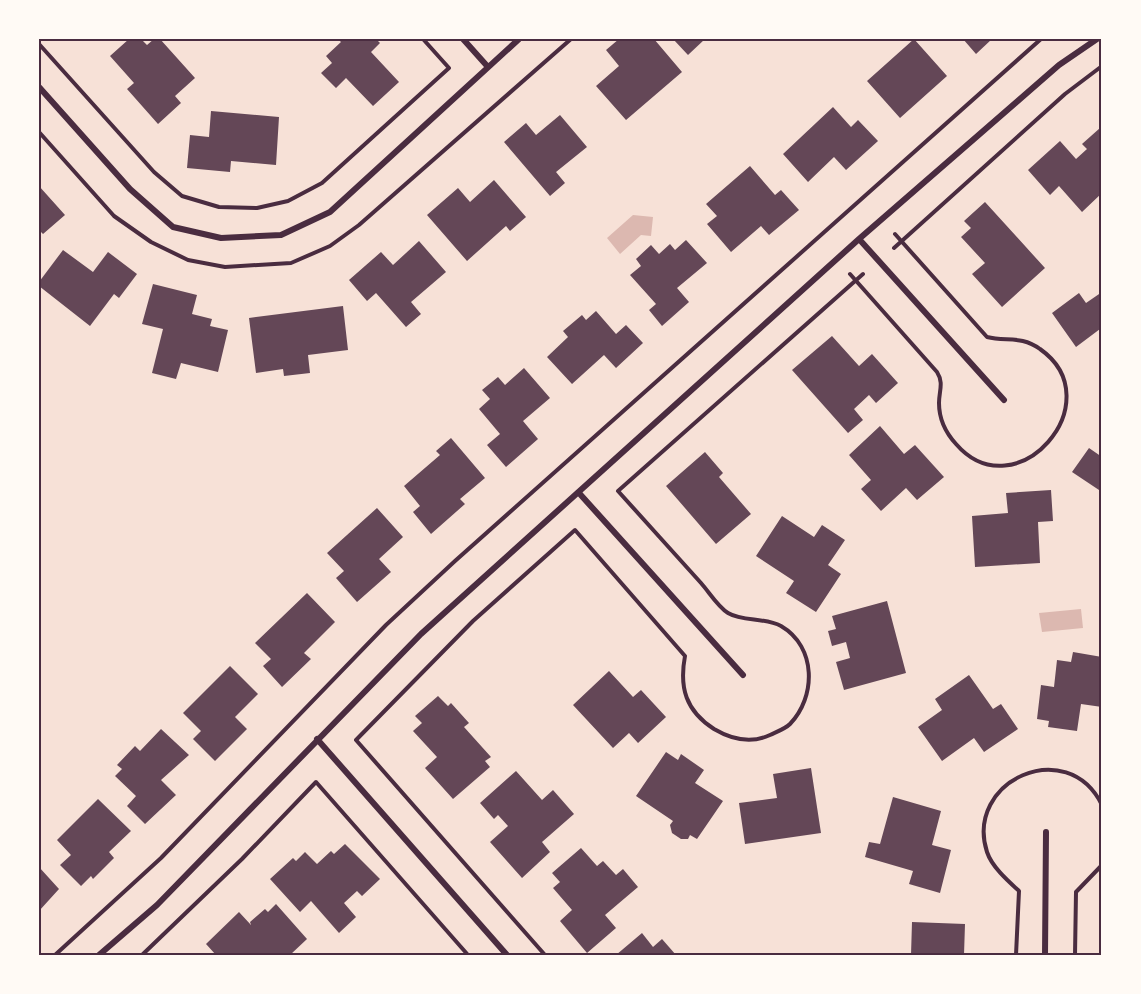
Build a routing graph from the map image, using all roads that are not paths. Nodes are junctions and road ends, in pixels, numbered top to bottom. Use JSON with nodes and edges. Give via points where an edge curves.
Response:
{"nodes":[{"id":1,"x":463,"y":39,"type":"edge"},
{"id":2,"x":519,"y":39,"type":"edge"},
{"id":3,"x":1097,"y":39,"type":"edge"},
{"id":4,"x":488,"y":66,"type":"junction"},
{"id":5,"x":39,"y":87,"type":"edge"},
{"id":6,"x":858,"y":239,"type":"junction"},
{"id":7,"x":1004,"y":400,"type":"dead end"},
{"id":8,"x":579,"y":493,"type":"junction"},
{"id":9,"x":743,"y":675,"type":"dead end"},
{"id":10,"x":317,"y":739,"type":"junction"},
{"id":11,"x":1046,"y":832,"type":"dead end"},
{"id":12,"x":99,"y":955,"type":"edge"},
{"id":13,"x":507,"y":955,"type":"edge"},
{"id":14,"x":1046,"y":955,"type":"edge"}],
"edges":[{"from":1,"to":4,"type":"street"},
{"from":2,"to":4,"type":"street"},
{"from":3,"to":6,"type":"street","via":[[1059,66]]},
{"from":4,"to":5,"type":"street","via":[[330,212],[281,235],[221,238],[173,227],[130,189]]},
{"from":6,"to":7,"type":"street"},
{"from":6,"to":8,"type":"street"},
{"from":8,"to":9,"type":"street"},
{"from":8,"to":10,"type":"street","via":[[421,634]]},
{"from":10,"to":12,"type":"street","via":[[157,905]]},
{"from":10,"to":13,"type":"street"},
{"from":11,"to":14,"type":"street"}]}
